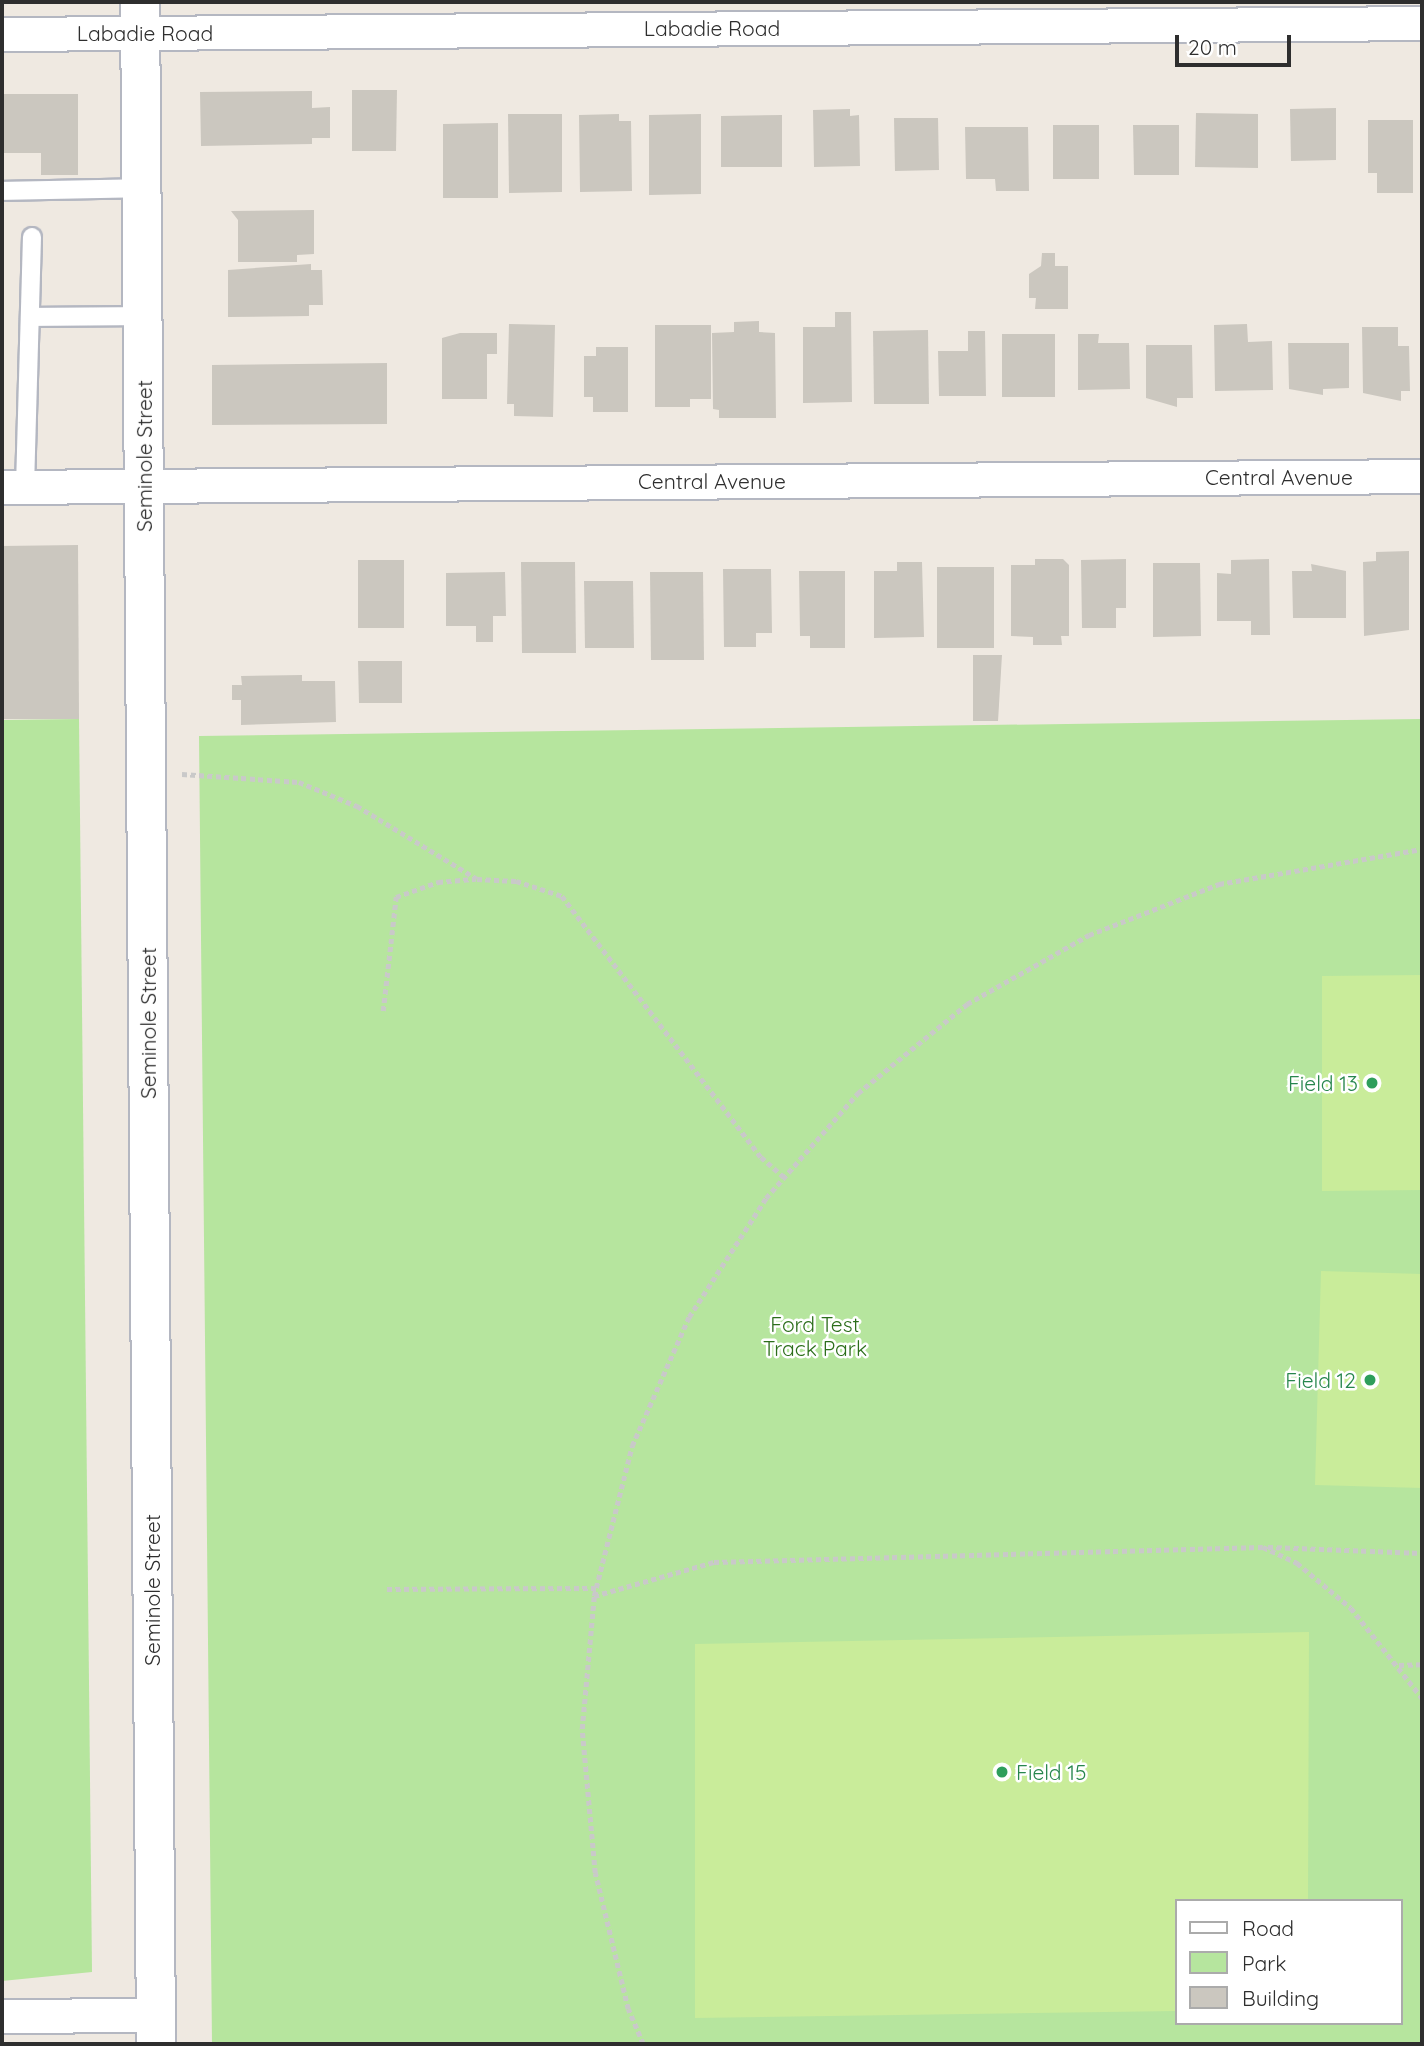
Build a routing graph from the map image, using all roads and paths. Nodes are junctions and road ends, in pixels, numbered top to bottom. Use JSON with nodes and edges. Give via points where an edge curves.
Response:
{"nodes":[{"id":1,"x":140,"y":17,"type":"edge"},
{"id":2,"x":1422,"y":23,"type":"edge"},
{"id":3,"x":2,"y":34,"type":"edge"},
{"id":4,"x":142,"y":188,"type":"junction"},
{"id":5,"x":2,"y":191,"type":"edge"},
{"id":6,"x":32,"y":237,"type":"dead end"},
{"id":7,"x":143,"y":316,"type":"junction"},
{"id":8,"x":31,"y":317,"type":"junction"},
{"id":9,"x":1422,"y":476,"type":"edge"},
{"id":10,"x":145,"y":486,"type":"junction"},
{"id":11,"x":13,"y":487,"type":"edge"},
{"id":12,"x":181,"y":774,"type":"dead end"},
{"id":13,"x":1422,"y":849,"type":"edge"},
{"id":14,"x":477,"y":879,"type":"junction"},
{"id":15,"x":383,"y":1011,"type":"dead end"},
{"id":16,"x":784,"y":1177,"type":"junction"},
{"id":17,"x":1263,"y":1547,"type":"junction"},
{"id":18,"x":1422,"y":1553,"type":"edge"},
{"id":19,"x":387,"y":1588,"type":"dead end"},
{"id":20,"x":596,"y":1588,"type":"junction"},
{"id":21,"x":594,"y":1596,"type":"junction"},
{"id":22,"x":1422,"y":1664,"type":"edge"},
{"id":23,"x":1399,"y":1665,"type":"junction"},
{"id":24,"x":1422,"y":1698,"type":"edge"},
{"id":25,"x":2,"y":2016,"type":"edge"},
{"id":26,"x":156,"y":2030,"type":"edge"},
{"id":27,"x":643,"y":2044,"type":"edge"}],
"edges":[{"from":1,"to":2,"type":"street","name":"Labadie Road"},
{"from":1,"to":3,"type":"street","name":"Labadie Road"},
{"from":1,"to":4,"type":"street","name":"Seminole Street"},
{"from":4,"to":5,"type":"lane"},
{"from":4,"to":7,"type":"street","name":"Seminole Street"},
{"from":6,"to":8,"type":"lane"},
{"from":7,"to":8,"type":"lane"},
{"from":7,"to":10,"type":"street","name":"Seminole Street"},
{"from":8,"to":11,"type":"lane"},
{"from":9,"to":10,"type":"street","name":"Central Avenue"},
{"from":10,"to":11,"type":"street","name":"Central Avenue"},
{"from":10,"to":26,"type":"street","name":"Seminole Street"},
{"from":12,"to":14,"type":"path","via":[[299,782],[357,806]]},
{"from":13,"to":16,"type":"path","via":[[1219,884],[1089,934],[967,1004],[859,1093]]},
{"from":14,"to":15,"type":"path","via":[[438,882],[396,897]]},
{"from":14,"to":16,"type":"path","via":[[516,881],[562,896],[620,963],[761,1157]]},
{"from":16,"to":20,"type":"path","via":[[689,1317],[632,1446]]},
{"from":17,"to":18,"type":"path"},
{"from":17,"to":21,"type":"path","via":[[714,1562]]},
{"from":17,"to":23,"type":"path","via":[[1297,1563],[1351,1608]]},
{"from":19,"to":20,"type":"path"},
{"from":20,"to":21,"type":"path"},
{"from":21,"to":27,"type":"path","via":[[582,1729],[595,1873],[628,2009]]},
{"from":22,"to":23,"type":"path"},
{"from":23,"to":24,"type":"path"},
{"from":25,"to":26,"type":"street"}]}
